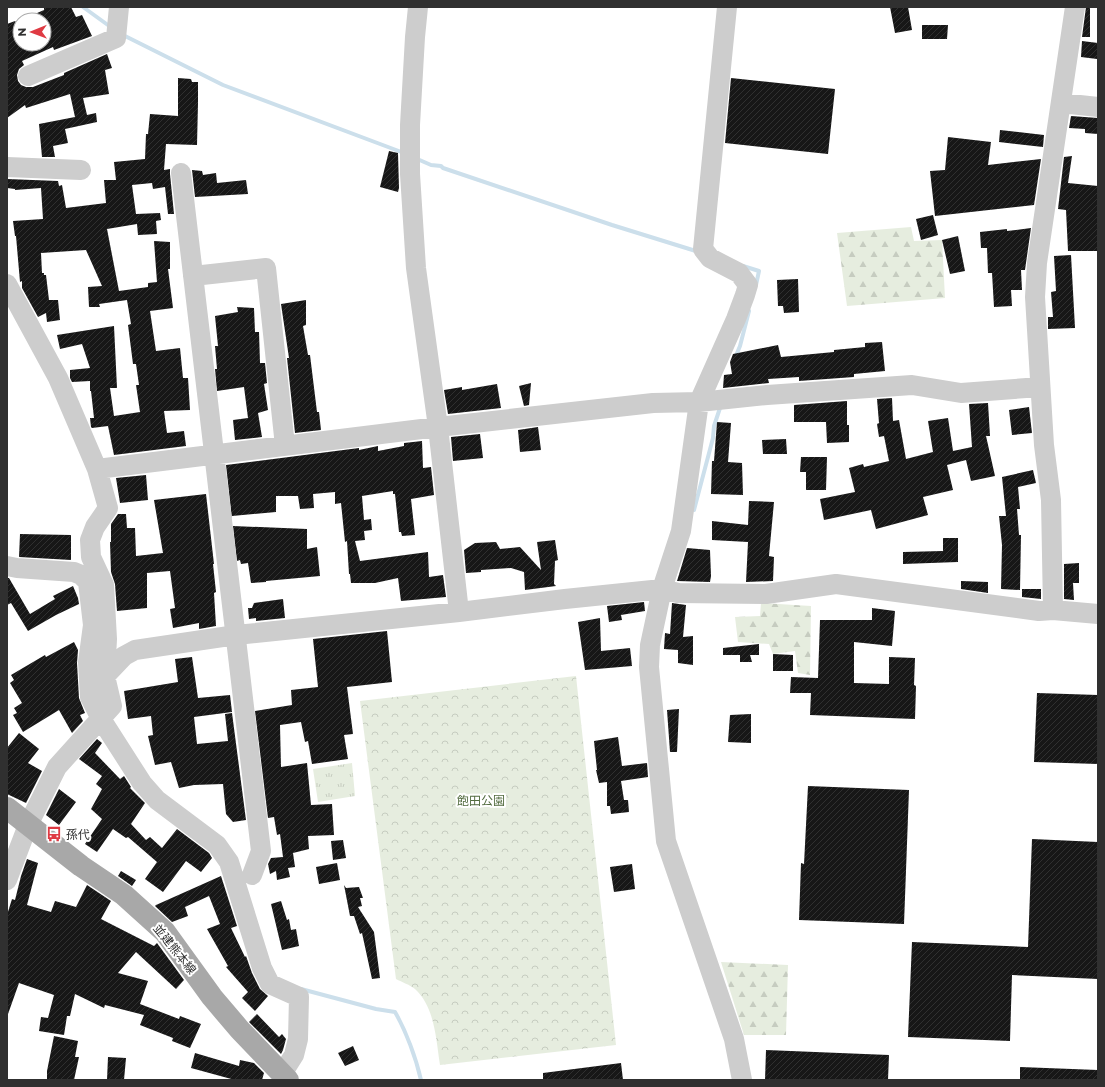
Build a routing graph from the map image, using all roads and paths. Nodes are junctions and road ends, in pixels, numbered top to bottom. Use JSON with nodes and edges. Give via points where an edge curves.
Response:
{"nodes":[{"id":1,"x":119,"y":7,"type":"edge"},
{"id":2,"x":418,"y":7,"type":"edge"},
{"id":3,"x":727,"y":7,"type":"edge"},
{"id":4,"x":1075,"y":7,"type":"edge"},
{"id":5,"x":28,"y":76,"type":"dead end"},
{"id":6,"x":1061,"y":103,"type":"junction"},
{"id":7,"x":1098,"y":107,"type":"edge"},
{"id":8,"x":7,"y":167,"type":"edge"},
{"id":9,"x":81,"y":170,"type":"dead end"},
{"id":10,"x":181,"y":173,"type":"dead end"},
{"id":11,"x":193,"y":276,"type":"junction"},
{"id":12,"x":7,"y":284,"type":"edge"},
{"id":13,"x":1040,"y":387,"type":"junction"},
{"id":14,"x":699,"y":402,"type":"junction"},
{"id":15,"x":438,"y":428,"type":"junction"},
{"id":16,"x":285,"y":446,"type":"junction"},
{"id":17,"x":212,"y":455,"type":"junction"},
{"id":18,"x":97,"y":469,"type":"junction"},
{"id":19,"x":7,"y":566,"type":"edge"},
{"id":20,"x":662,"y":589,"type":"junction"},
{"id":21,"x":1053,"y":610,"type":"junction"},
{"id":22,"x":459,"y":612,"type":"junction"},
{"id":23,"x":1098,"y":614,"type":"edge"},
{"id":24,"x":236,"y":635,"type":"junction"},
{"id":25,"x":105,"y":676,"type":"junction"},
{"id":26,"x":101,"y":719,"type":"junction"},
{"id":27,"x":7,"y":808,"type":"edge"},
{"id":28,"x":28,"y":825,"type":"junction"},
{"id":29,"x":252,"y":875,"type":"dead end"},
{"id":30,"x":7,"y":880,"type":"edge"},
{"id":31,"x":285,"y":1077,"type":"edge"},
{"id":32,"x":742,"y":1080,"type":"edge"}],
"edges":[{"from":1,"to":5,"type":"street","via":[[116,38]]},
{"from":2,"to":15,"type":"street","via":[[410,125],[410,174],[416,268]]},
{"from":3,"to":14,"type":"street","via":[[703,250],[710,258],[739,273],[748,285],[736,319]]},
{"from":4,"to":6,"type":"street"},
{"from":6,"to":7,"type":"street"},
{"from":6,"to":13,"type":"street","via":[[1037,263],[1035,297]]},
{"from":8,"to":9,"type":"street"},
{"from":10,"to":11,"type":"street"},
{"from":11,"to":16,"type":"street","via":[[266,268]]},
{"from":11,"to":17,"type":"street"},
{"from":12,"to":18,"type":"street","via":[[58,378]]},
{"from":13,"to":14,"type":"street","via":[[961,393],[912,385]]},
{"from":13,"to":21,"type":"street","via":[[1051,500]]},
{"from":14,"to":15,"type":"street","via":[[653,403]]},
{"from":14,"to":20,"type":"street","via":[[681,531]]},
{"from":15,"to":16,"type":"street"},
{"from":15,"to":22,"type":"street"},
{"from":16,"to":17,"type":"street"},
{"from":17,"to":18,"type":"street"},
{"from":17,"to":24,"type":"street"},
{"from":18,"to":25,"type":"street","via":[[108,508],[95,526],[90,540],[90,557],[104,585],[107,639]]},
{"from":19,"to":26,"type":"street","via":[[74,572],[88,582],[93,625],[88,662],[90,698]]},
{"from":20,"to":21,"type":"street","via":[[678,593],[766,594],[836,584],[1039,612]]},
{"from":20,"to":22,"type":"street"},
{"from":20,"to":32,"type":"street","via":[[650,645],[649,667],[666,840],[734,1039]]},
{"from":21,"to":23,"type":"street"},
{"from":22,"to":24,"type":"street"},
{"from":24,"to":25,"type":"street","via":[[135,650],[124,656]]},
{"from":24,"to":29,"type":"street","via":[[261,851]]},
{"from":25,"to":26,"type":"street","via":[[112,706]]},
{"from":26,"to":28,"type":"street","via":[[57,767]]},
{"from":26,"to":31,"type":"street","via":[[142,783],[157,800],[217,845],[229,862],[262,968],[270,984],[299,997],[298,1039]]},
{"from":27,"to":28,"type":"main road","name":"並建熊本線"},
{"from":28,"to":30,"type":"street"},
{"from":28,"to":31,"type":"main road","name":"並建熊本線","via":[[124,895],[165,932],[212,997]]}]}
